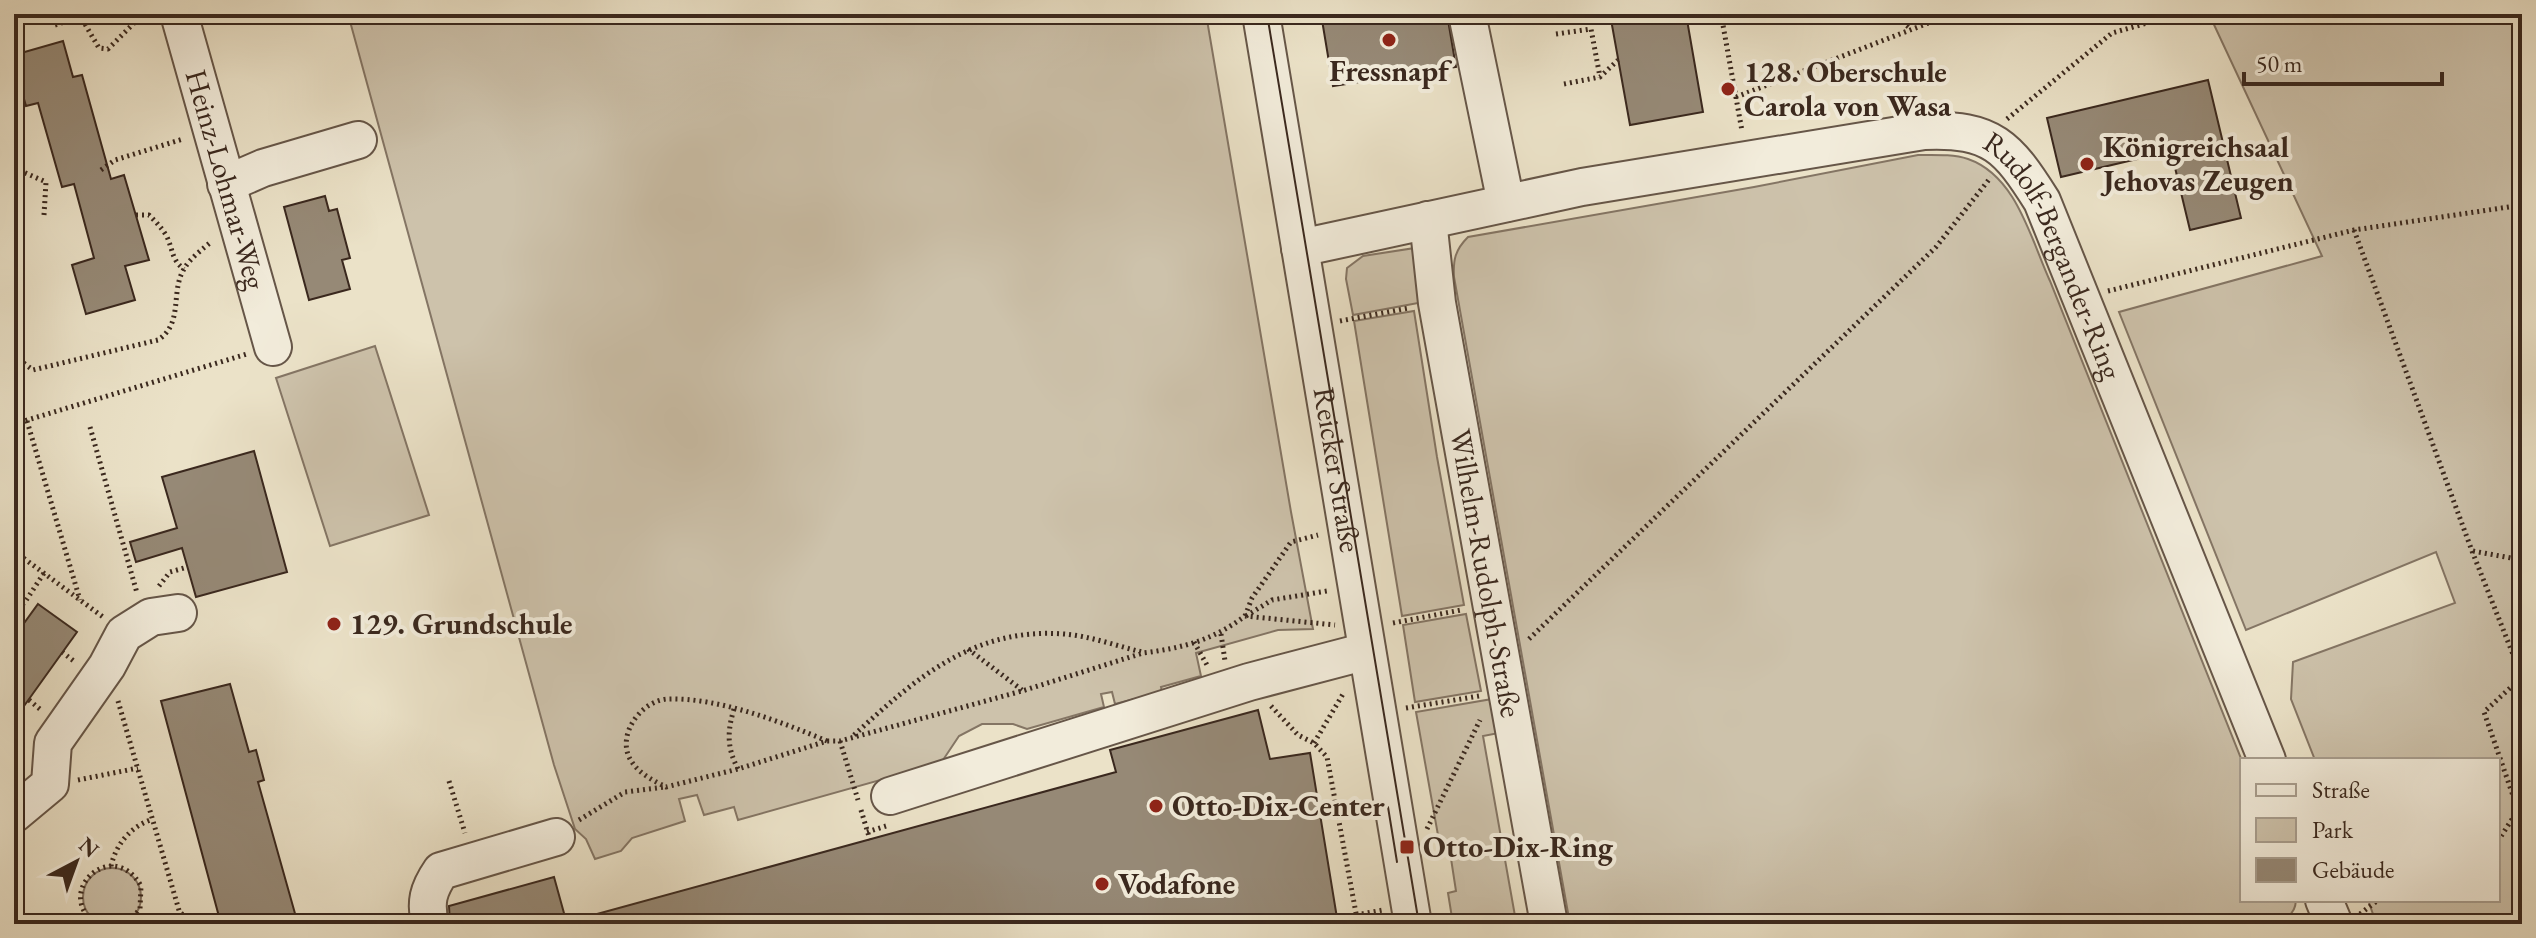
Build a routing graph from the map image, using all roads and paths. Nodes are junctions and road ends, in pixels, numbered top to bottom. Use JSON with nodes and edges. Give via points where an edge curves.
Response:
{"nodes":[{"id":1,"x":148,"y":14,"type":"edge"},
{"id":2,"x":179,"y":14,"type":"edge"},
{"id":3,"x":1261,"y":14,"type":"edge"},
{"id":4,"x":1467,"y":14,"type":"edge"},
{"id":5,"x":1721,"y":14,"type":"edge"},
{"id":6,"x":1893,"y":14,"type":"edge"},
{"id":7,"x":2209,"y":14,"type":"edge"},
{"id":8,"x":80,"y":15,"type":"edge"},
{"id":9,"x":2173,"y":15,"type":"edge"},
{"id":10,"x":1931,"y":22,"type":"dead end"},
{"id":11,"x":55,"y":25,"type":"dead end"},
{"id":12,"x":1911,"y":29,"type":"junction"},
{"id":13,"x":1556,"y":34,"type":"dead end"},
{"id":14,"x":1618,"y":60,"type":"dead end"},
{"id":15,"x":1600,"y":77,"type":"junction"},
{"id":16,"x":1564,"y":84,"type":"dead end"},
{"id":17,"x":1736,"y":97,"type":"junction"},
{"id":18,"x":211,"y":129,"type":"junction"},
{"id":19,"x":358,"y":140,"type":"dead end"},
{"id":20,"x":1997,"y":145,"type":"junction"},
{"id":21,"x":1746,"y":160,"type":"junction"},
{"id":22,"x":14,"y":168,"type":"edge"},
{"id":23,"x":101,"y":170,"type":"dead end"},
{"id":24,"x":226,"y":184,"type":"junction"},
{"id":25,"x":1506,"y":203,"type":"junction"},
{"id":26,"x":2522,"y":205,"type":"edge"},
{"id":27,"x":44,"y":215,"type":"dead end"},
{"id":28,"x":136,"y":215,"type":"dead end"},
{"id":29,"x":1428,"y":220,"type":"junction"},
{"id":30,"x":2354,"y":230,"type":"junction"},
{"id":31,"x":240,"y":232,"type":"junction"},
{"id":32,"x":1300,"y":248,"type":"junction"},
{"id":33,"x":184,"y":269,"type":"junction"},
{"id":34,"x":2080,"y":298,"type":"junction"},
{"id":35,"x":1437,"y":303,"type":"junction"},
{"id":36,"x":1313,"y":326,"type":"junction"},
{"id":37,"x":273,"y":347,"type":"joint"},
{"id":38,"x":14,"y":356,"type":"edge"},
{"id":39,"x":27,"y":421,"type":"junction"},
{"id":40,"x":14,"y":424,"type":"edge"},
{"id":41,"x":90,"y":427,"type":"dead end"},
{"id":42,"x":1347,"y":529,"type":"junction"},
{"id":43,"x":14,"y":551,"type":"edge"},
{"id":44,"x":2472,"y":551,"type":"junction"},
{"id":45,"x":2522,"y":560,"type":"edge"},
{"id":46,"x":44,"y":573,"type":"junction"},
{"id":47,"x":134,"y":581,"type":"dead end"},
{"id":48,"x":1305,"y":595,"type":"dead end"},
{"id":49,"x":80,"y":601,"type":"junction"},
{"id":50,"x":1490,"y":604,"type":"junction"},
{"id":51,"x":14,"y":613,"type":"edge"},
{"id":52,"x":178,"y":613,"type":"dead end"},
{"id":53,"x":1245,"y":616,"type":"junction"},
{"id":54,"x":14,"y":619,"type":"edge"},
{"id":55,"x":22,"y":626,"type":"dead end"},
{"id":56,"x":124,"y":634,"type":"junction"},
{"id":57,"x":1221,"y":634,"type":"junction"},
{"id":58,"x":1365,"y":639,"type":"junction"},
{"id":59,"x":1194,"y":642,"type":"junction"},
{"id":60,"x":968,"y":649,"type":"junction"},
{"id":61,"x":62,"y":652,"type":"dead end"},
{"id":62,"x":1143,"y":653,"type":"junction"},
{"id":63,"x":1206,"y":662,"type":"dead end"},
{"id":64,"x":92,"y":665,"type":"junction"},
{"id":65,"x":1236,"y":670,"type":"junction"},
{"id":66,"x":2522,"y":677,"type":"edge"},
{"id":67,"x":1501,"y":683,"type":"junction"},
{"id":68,"x":1022,"y":691,"type":"junction"},
{"id":69,"x":734,"y":709,"type":"junction"},
{"id":70,"x":1378,"y":714,"type":"junction"},
{"id":71,"x":851,"y":738,"type":"junction"},
{"id":72,"x":827,"y":741,"type":"junction"},
{"id":73,"x":840,"y":741,"type":"junction"},
{"id":74,"x":2266,"y":758,"type":"edge"},
{"id":75,"x":2500,"y":758,"type":"edge"},
{"id":76,"x":2500,"y":758,"type":"edge"},
{"id":77,"x":138,"y":768,"type":"junction"},
{"id":78,"x":738,"y":769,"type":"junction"},
{"id":79,"x":104,"y":776,"type":"dead end"},
{"id":80,"x":449,"y":781,"type":"dead end"},
{"id":81,"x":666,"y":787,"type":"junction"},
{"id":82,"x":890,"y":796,"type":"dead end"},
{"id":83,"x":456,"y":806,"type":"dead end"},
{"id":84,"x":14,"y":814,"type":"edge"},
{"id":85,"x":153,"y":819,"type":"junction"},
{"id":86,"x":566,"y":829,"type":"joint"},
{"id":87,"x":1398,"y":835,"type":"junction"},
{"id":88,"x":2500,"y":838,"type":"edge"},
{"id":89,"x":870,"y":840,"type":"dead end"},
{"id":90,"x":111,"y":866,"type":"junction"},
{"id":91,"x":2325,"y":902,"type":"edge"},
{"id":92,"x":180,"y":912,"type":"junction"},
{"id":93,"x":89,"y":918,"type":"junction"},
{"id":94,"x":81,"y":924,"type":"edge"},
{"id":95,"x":96,"y":924,"type":"edge"},
{"id":96,"x":127,"y":924,"type":"edge"},
{"id":97,"x":183,"y":924,"type":"edge"},
{"id":98,"x":192,"y":924,"type":"edge"},
{"id":99,"x":430,"y":924,"type":"edge"},
{"id":100,"x":1358,"y":924,"type":"edge"},
{"id":101,"x":1413,"y":924,"type":"edge"},
{"id":102,"x":1549,"y":924,"type":"edge"},
{"id":103,"x":2334,"y":924,"type":"edge"}],
"edges":[{"from":1,"to":8,"type":"path","via":[[108,49],[99,48]]},
{"from":2,"to":18,"type":"street","name":"Heinz-Lohmar-Weg"},
{"from":3,"to":32,"type":"street","name":"Reicker Straße"},
{"from":4,"to":25,"type":"street"},
{"from":5,"to":17,"type":"path"},
{"from":6,"to":12,"type":"path"},
{"from":7,"to":9,"type":"path"},
{"from":8,"to":11,"type":"path"},
{"from":9,"to":20,"type":"path","via":[[2112,33]]},
{"from":10,"to":12,"type":"path"},
{"from":12,"to":17,"type":"path"},
{"from":13,"to":15,"type":"path","via":[[1591,29]]},
{"from":14,"to":15,"type":"path"},
{"from":15,"to":16,"type":"path"},
{"from":17,"to":21,"type":"path"},
{"from":18,"to":23,"type":"path","via":[[115,160]]},
{"from":18,"to":24,"type":"street","name":"Heinz-Lohmar-Weg"},
{"from":19,"to":24,"type":"street"},
{"from":20,"to":21,"type":"street","name":"Rudolf-Bergander-Ring","via":[[1954,130],[1924,131]]},
{"from":20,"to":34,"type":"street","name":"Rudolf-Bergander-Ring","via":[[2042,201]]},
{"from":20,"to":67,"type":"path","via":[[1936,247]]},
{"from":21,"to":25,"type":"street","name":"Rudolf-Bergander-Ring"},
{"from":22,"to":27,"type":"path","via":[[46,182]]},
{"from":24,"to":31,"type":"street","name":"Heinz-Lohmar-Weg"},
{"from":25,"to":29,"type":"street","name":"Rudolf-Bergander-Ring"},
{"from":26,"to":30,"type":"path"},
{"from":28,"to":33,"type":"path","via":[[149,215],[156,222],[175,262]]},
{"from":29,"to":32,"type":"street","name":"Rudolf-Bergander-Ring"},
{"from":29,"to":35,"type":"street","name":"Wilhelm-Rudolph-Straße"},
{"from":30,"to":34,"type":"path"},
{"from":30,"to":44,"type":"path"},
{"from":31,"to":33,"type":"path","via":[[214,240]]},
{"from":31,"to":37,"type":"street","name":"Heinz-Lohmar-Weg"},
{"from":32,"to":36,"type":"street","name":"Reicker Straße"},
{"from":33,"to":38,"type":"path","via":[[173,325],[158,340],[33,370]]},
{"from":34,"to":74,"type":"street","name":"Rudolf-Bergander-Ring"},
{"from":35,"to":36,"type":"path"},
{"from":35,"to":50,"type":"street","name":"Wilhelm-Rudolph-Straße"},
{"from":36,"to":42,"type":"street","name":"Reicker Straße"},
{"from":37,"to":39,"type":"path"},
{"from":39,"to":40,"type":"path"},
{"from":39,"to":49,"type":"path"},
{"from":41,"to":47,"type":"path"},
{"from":42,"to":53,"type":"path","via":[[1291,542]]},
{"from":42,"to":58,"type":"street","name":"Reicker Straße"},
{"from":43,"to":46,"type":"path"},
{"from":44,"to":45,"type":"path"},
{"from":44,"to":66,"type":"path"},
{"from":46,"to":49,"type":"path"},
{"from":46,"to":51,"type":"path"},
{"from":48,"to":53,"type":"path","via":[[1272,600]]},
{"from":49,"to":56,"type":"path"},
{"from":50,"to":58,"type":"path"},
{"from":50,"to":67,"type":"street","name":"Wilhelm-Rudolph-Straße"},
{"from":52,"to":56,"type":"street","via":[[151,617]]},
{"from":53,"to":57,"type":"path"},
{"from":53,"to":58,"type":"path"},
{"from":54,"to":55,"type":"path"},
{"from":56,"to":64,"type":"street"},
{"from":57,"to":59,"type":"path"},
{"from":57,"to":65,"type":"path"},
{"from":58,"to":65,"type":"street"},
{"from":58,"to":70,"type":"street","name":"Reicker Straße"},
{"from":59,"to":62,"type":"path"},
{"from":59,"to":63,"type":"path"},
{"from":60,"to":62,"type":"path","via":[[1003,637],[1067,634]]},
{"from":60,"to":68,"type":"path"},
{"from":60,"to":71,"type":"path","via":[[927,673]]},
{"from":61,"to":64,"type":"path"},
{"from":62,"to":68,"type":"path"},
{"from":64,"to":77,"type":"path"},
{"from":64,"to":84,"type":"street","via":[[53,743],[50,784]]},
{"from":65,"to":82,"type":"street","via":[[1148,726]]},
{"from":65,"to":100,"type":"path","via":[[1298,735],[1327,757]]},
{"from":66,"to":75,"type":"path","via":[[2484,712]]},
{"from":67,"to":70,"type":"path"},
{"from":67,"to":87,"type":"path","via":[[1429,829]]},
{"from":67,"to":102,"type":"street","name":"Wilhelm-Rudolph-Straße"},
{"from":68,"to":71,"type":"path"},
{"from":69,"to":72,"type":"path"},
{"from":69,"to":78,"type":"path","via":[[728,742]]},
{"from":69,"to":81,"type":"path","via":[[664,699],[638,713],[626,735],[628,756],[640,772]]},
{"from":70,"to":87,"type":"street","name":"Reicker Straße"},
{"from":71,"to":73,"type":"path"},
{"from":72,"to":73,"type":"path"},
{"from":72,"to":78,"type":"path"},
{"from":73,"to":89,"type":"path"},
{"from":76,"to":88,"type":"path","via":[[2518,810]]},
{"from":77,"to":79,"type":"path"},
{"from":77,"to":85,"type":"path"},
{"from":78,"to":81,"type":"path"},
{"from":80,"to":83,"type":"path"},
{"from":81,"to":86,"type":"path","via":[[625,792]]},
{"from":85,"to":90,"type":"path","via":[[134,828]]},
{"from":85,"to":92,"type":"path"},
{"from":86,"to":99,"type":"street","via":[[441,871],[430,886],[426,905]]},
{"from":87,"to":101,"type":"street","name":"Reicker Straße"},
{"from":90,"to":93,"type":"path","via":[[90,875],[82,889],[81,904]]},
{"from":90,"to":96,"type":"path","via":[[126,869],[141,886],[140,909]]},
{"from":91,"to":103,"type":"street"},
{"from":92,"to":97,"type":"path"},
{"from":92,"to":98,"type":"path"},
{"from":93,"to":94,"type":"path"},
{"from":93,"to":95,"type":"path"}]}
